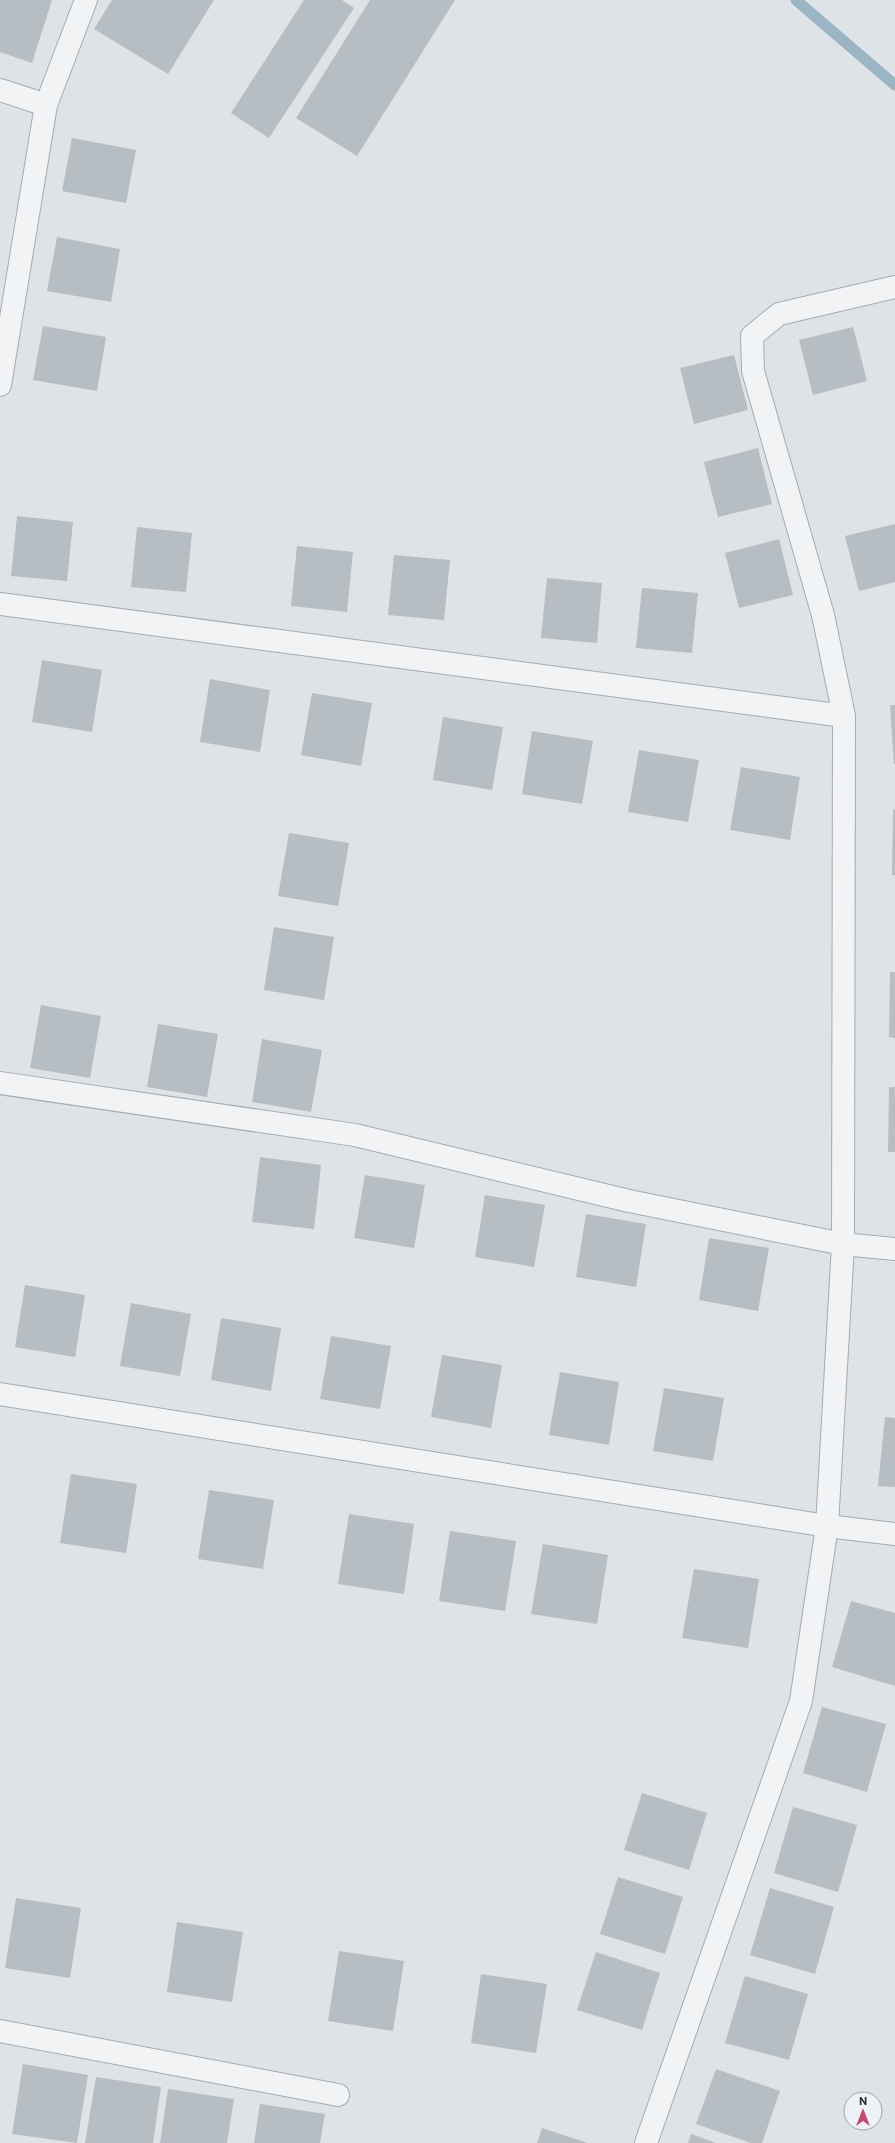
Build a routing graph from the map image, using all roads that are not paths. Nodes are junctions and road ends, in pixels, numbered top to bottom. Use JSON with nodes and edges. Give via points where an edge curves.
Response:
{"nodes":[{"id":1,"x":86,"y":0,"type":"edge"},
{"id":2,"x":0,"y":90,"type":"edge"},
{"id":3,"x":46,"y":105,"type":"junction"},
{"id":4,"x":895,"y":287,"type":"edge"},
{"id":5,"x":0,"y":385,"type":"edge"},
{"id":6,"x":0,"y":604,"type":"edge"},
{"id":7,"x":844,"y":716,"type":"junction"},
{"id":8,"x":0,"y":1083,"type":"edge"},
{"id":9,"x":843,"y":1244,"type":"junction"},
{"id":10,"x":895,"y":1249,"type":"edge"},
{"id":11,"x":0,"y":1394,"type":"edge"},
{"id":12,"x":827,"y":1526,"type":"junction"},
{"id":13,"x":895,"y":1534,"type":"edge"},
{"id":14,"x":0,"y":2032,"type":"edge"},
{"id":15,"x":338,"y":2095,"type":"dead end"},
{"id":16,"x":646,"y":2143,"type":"edge"}],
"edges":[{"from":1,"to":3,"type":"street"},
{"from":2,"to":3,"type":"street"},
{"from":3,"to":5,"type":"street"},
{"from":4,"to":7,"type":"street","via":[[779,314],[752,336],[753,371],[823,615]]},
{"from":6,"to":7,"type":"street"},
{"from":7,"to":9,"type":"street"},
{"from":8,"to":9,"type":"street","via":[[355,1135],[629,1201]]},
{"from":9,"to":10,"type":"street"},
{"from":9,"to":12,"type":"street"},
{"from":11,"to":12,"type":"street"},
{"from":12,"to":13,"type":"street"},
{"from":12,"to":16,"type":"street","via":[[801,1701]]},
{"from":14,"to":15,"type":"street"}]}
